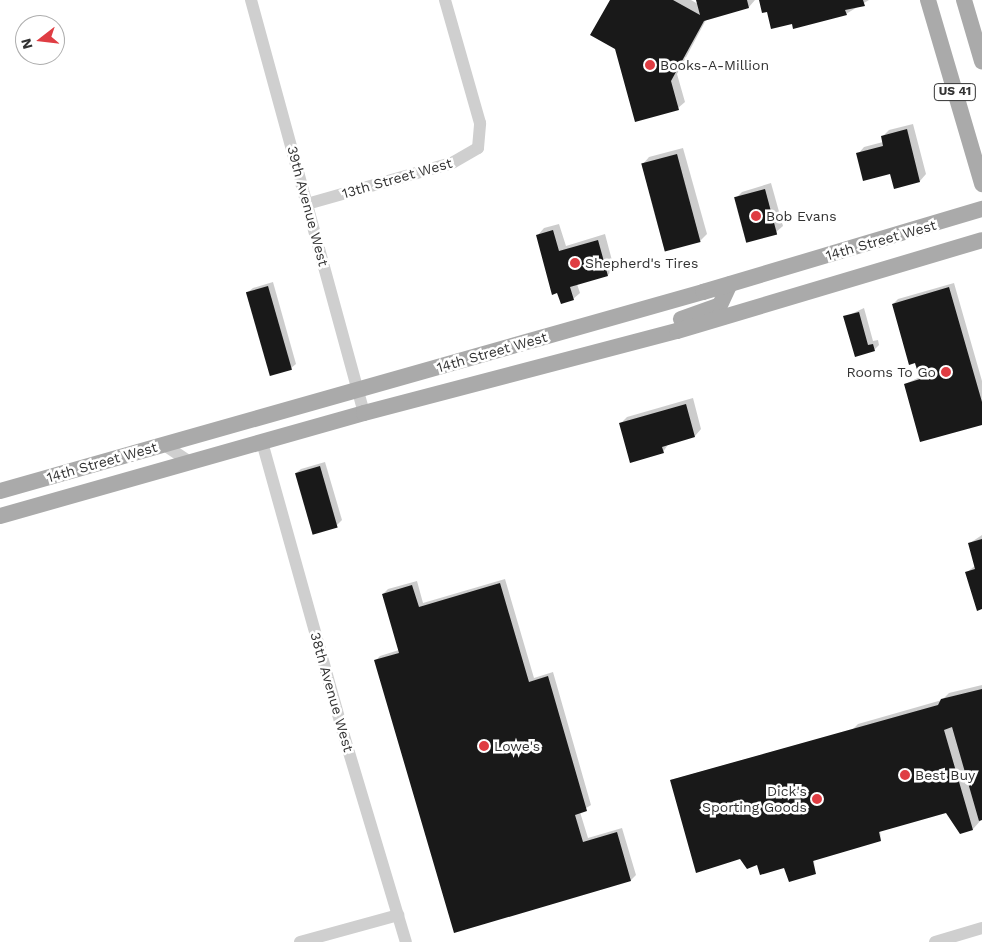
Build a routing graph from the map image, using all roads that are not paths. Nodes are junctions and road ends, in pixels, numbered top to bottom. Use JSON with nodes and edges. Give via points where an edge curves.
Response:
{"nodes":[{"id":1,"x":251,"y":0,"type":"edge"},
{"id":2,"x":445,"y":0,"type":"edge"},
{"id":3,"x":928,"y":0,"type":"edge"},
{"id":4,"x":964,"y":0,"type":"edge"},
{"id":5,"x":982,"y":61,"type":"edge"},
{"id":6,"x":982,"y":184,"type":"edge"},
{"id":7,"x":307,"y":204,"type":"junction"},
{"id":8,"x":982,"y":209,"type":"edge"},
{"id":9,"x":982,"y":240,"type":"edge"},
{"id":10,"x":730,"y":284,"type":"junction"},
{"id":11,"x":612,"y":347,"type":"junction"},
{"id":12,"x":358,"y":389,"type":"junction"},
{"id":13,"x":364,"y":413,"type":"junction"},
{"id":14,"x":262,"y":442,"type":"junction"},
{"id":15,"x":163,"y":444,"type":"junction"},
{"id":16,"x":191,"y":462,"type":"junction"},
{"id":17,"x":0,"y":490,"type":"edge"},
{"id":18,"x":0,"y":516,"type":"edge"},
{"id":19,"x":398,"y":915,"type":"junction"},
{"id":20,"x":982,"y":928,"type":"edge"},
{"id":21,"x":300,"y":942,"type":"edge"},
{"id":22,"x":406,"y":942,"type":"edge"},
{"id":23,"x":935,"y":942,"type":"edge"}],
"edges":[{"from":1,"to":7,"type":"street","name":"39th Avenue West"},
{"from":2,"to":7,"type":"street","name":"13th Street West","via":[[480,123],[481,142],[474,152],[452,162]]},
{"from":3,"to":6,"type":"main road","number":"US 41"},
{"from":4,"to":5,"type":"main road"},
{"from":7,"to":12,"type":"street","name":"39th Avenue West"},
{"from":8,"to":10,"type":"main road","name":"14th Street West"},
{"from":9,"to":11,"type":"main road","name":"14th Street West"},
{"from":10,"to":11,"type":"main road","via":[[720,305]]},
{"from":10,"to":12,"type":"main road","name":"14th Street West"},
{"from":11,"to":13,"type":"main road","name":"14th Street West"},
{"from":12,"to":13,"type":"street","name":"39th Avenue West"},
{"from":12,"to":15,"type":"main road","name":"14th Street West"},
{"from":13,"to":14,"type":"main road","name":"14th Street West"},
{"from":14,"to":16,"type":"main road","name":"14th Street West"},
{"from":14,"to":19,"type":"street","name":"38th Avenue West"},
{"from":15,"to":16,"type":"street"},
{"from":15,"to":17,"type":"main road","name":"14th Street West"},
{"from":16,"to":18,"type":"main road","name":"14th Street West"},
{"from":19,"to":21,"type":"street"},
{"from":19,"to":22,"type":"street","name":"38th Avenue West"},
{"from":20,"to":23,"type":"street"}]}
